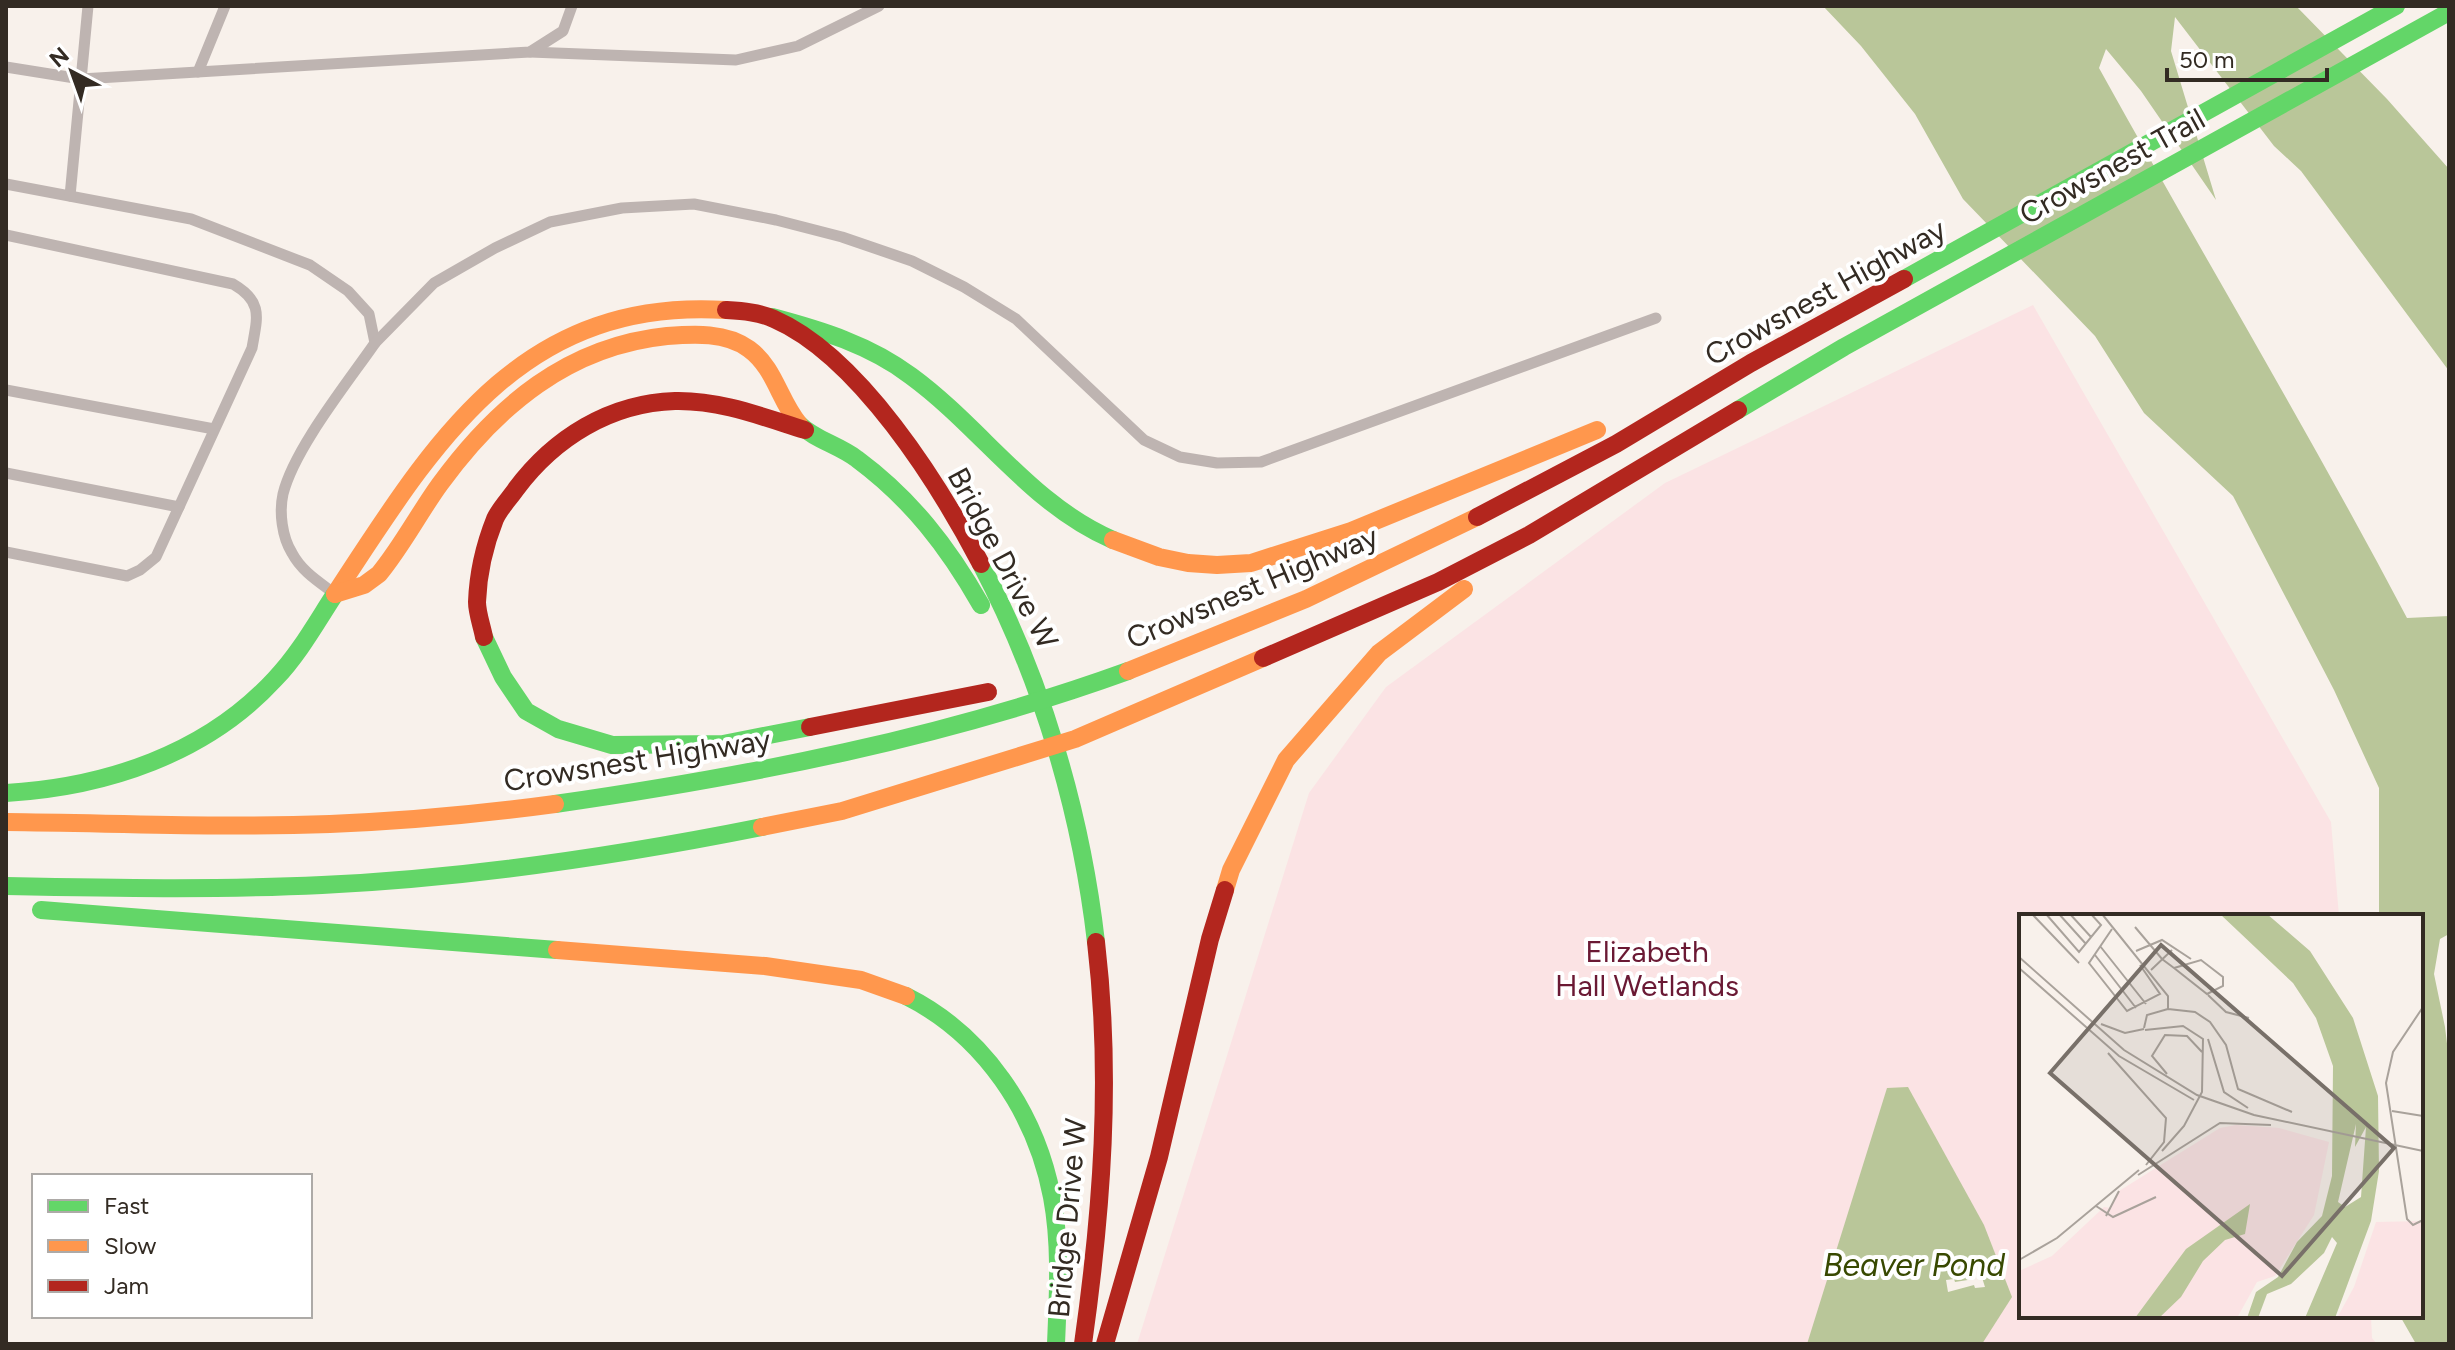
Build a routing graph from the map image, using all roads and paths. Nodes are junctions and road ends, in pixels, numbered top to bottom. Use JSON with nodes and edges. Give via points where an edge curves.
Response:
{"nodes":[{"id":1,"x":88,"y":6,"type":"edge"},
{"id":2,"x":225,"y":6,"type":"edge"},
{"id":3,"x":572,"y":6,"type":"edge"},
{"id":4,"x":879,"y":6,"type":"edge"},
{"id":5,"x":2396,"y":6,"type":"edge"},
{"id":6,"x":2449,"y":12,"type":"edge"},
{"id":7,"x":530,"y":52,"type":"junction"},
{"id":8,"x":6,"y":67,"type":"edge"},
{"id":9,"x":198,"y":72,"type":"junction"},
{"id":10,"x":81,"y":79,"type":"junction"},
{"id":11,"x":6,"y":184,"type":"edge"},
{"id":12,"x":70,"y":196,"type":"junction"},
{"id":13,"x":6,"y":235,"type":"edge"},
{"id":14,"x":772,"y":317,"type":"junction"},
{"id":15,"x":1656,"y":318,"type":"dead end"},
{"id":16,"x":375,"y":343,"type":"junction"},
{"id":17,"x":1844,"y":347,"type":"junction"},
{"id":18,"x":1747,"y":366,"type":"junction"},
{"id":19,"x":6,"y":390,"type":"edge"},
{"id":20,"x":214,"y":429,"type":"junction"},
{"id":21,"x":805,"y":430,"type":"junction"},
{"id":22,"x":6,"y":473,"type":"edge"},
{"id":23,"x":179,"y":507,"type":"junction"},
{"id":24,"x":6,"y":552,"type":"edge"},
{"id":25,"x":1350,"y":579,"type":"junction"},
{"id":26,"x":335,"y":594,"type":"junction"},
{"id":27,"x":997,"y":616,"type":"junction"},
{"id":28,"x":1042,"y":773,"type":"dead end"},
{"id":29,"x":6,"y":793,"type":"edge"},
{"id":30,"x":6,"y":822,"type":"edge"},
{"id":31,"x":6,"y":886,"type":"edge"},
{"id":32,"x":22,"y":908,"type":"dead end"},
{"id":33,"x":1084,"y":1010,"type":"dead end"},
{"id":34,"x":1056,"y":1344,"type":"edge"},
{"id":35,"x":1062,"y":1344,"type":"edge"},
{"id":36,"x":1083,"y":1344,"type":"edge"},
{"id":37,"x":1105,"y":1344,"type":"edge"}],
"edges":[{"from":1,"to":10,"type":"lane"},
{"from":2,"to":9,"type":"lane"},
{"from":3,"to":7,"type":"lane","via":[[563,31]]},
{"from":4,"to":7,"type":"lane","via":[[798,46],[736,60]]},
{"from":5,"to":18,"type":"main road","name":"Crowsnest Highway"},
{"from":6,"to":17,"type":"main road","name":"Crowsnest Trail"},
{"from":7,"to":9,"type":"lane"},
{"from":8,"to":10,"type":"lane"},
{"from":9,"to":10,"type":"lane"},
{"from":10,"to":12,"type":"lane"},
{"from":11,"to":12,"type":"lane"},
{"from":12,"to":16,"type":"lane","via":[[191,219],[310,265],[348,291],[369,314]]},
{"from":13,"to":20,"type":"lane","via":[[233,284],[249,293],[258,313],[252,348]]},
{"from":14,"to":18,"type":"main road","via":[[872,351],[913,378],[1029,486],[1101,536],[1196,564],[1249,564],[1350,532]]},
{"from":14,"to":26,"type":"main road","name":"Bridge Drive W","via":[[704,307],[656,312],[613,321],[534,355],[459,422]]},
{"from":14,"to":27,"type":"main road","name":"Bridge Drive W","via":[[831,359],[904,440],[966,533]]},
{"from":15,"to":16,"type":"lane","via":[[1261,462],[1217,463],[1180,457],[1144,440],[1016,319],[912,261],[842,237],[694,204],[622,208],[550,222],[434,283]]},
{"from":16,"to":26,"type":"lane","via":[[299,455],[283,495],[282,523],[290,551],[304,570]]},
{"from":17,"to":31,"type":"main road","name":"Crowsnest Highway","via":[[1529,535],[1438,582],[1075,739],[908,793],[643,851],[444,875],[207,889]]},
{"from":17,"to":37,"type":"main road","via":[[1435,608],[1379,653],[1286,760],[1231,870],[1159,1157]]},
{"from":18,"to":25,"type":"main road","name":"Crowsnest Highway","via":[[1602,452]]},
{"from":19,"to":20,"type":"lane"},
{"from":20,"to":23,"type":"lane"},
{"from":21,"to":25,"type":"main road","name":"Bridge Drive W","via":[[721,404],[674,401],[590,422],[554,446],[496,517],[477,605],[486,644],[526,711],[558,729],[612,745],[723,744],[1057,677]]},
{"from":21,"to":26,"type":"main road","via":[[767,365],[731,340],[716,335],[653,336],[595,351],[551,373],[508,405],[448,474],[379,574],[359,588]]},
{"from":21,"to":27,"type":"main road","name":"Bridge Drive W","via":[[835,442],[912,502]]},
{"from":22,"to":23,"type":"lane"},
{"from":23,"to":24,"type":"lane","via":[[156,557],[127,576]]},
{"from":25,"to":30,"type":"main road","name":"Crowsnest Highway","via":[[1272,615],[1016,709],[705,781],[570,803],[327,825]]},
{"from":26,"to":29,"type":"main road","name":"Bridge Drive W","via":[[269,686],[202,738],[126,772]]},
{"from":27,"to":28,"type":"main road","name":"Bridge Drive W"},
{"from":27,"to":36,"type":"main road","name":"Bridge Drive W","via":[[1026,655],[1046,711],[1095,931],[1106,1066],[1102,1197]]},
{"from":32,"to":34,"type":"main road","via":[[765,966],[890,989],[935,1010],[972,1040],[1029,1120],[1055,1212],[1060,1270]]},
{"from":33,"to":35,"type":"main road","name":"Bridge Drive W","via":[[1085,1151]]}]}
